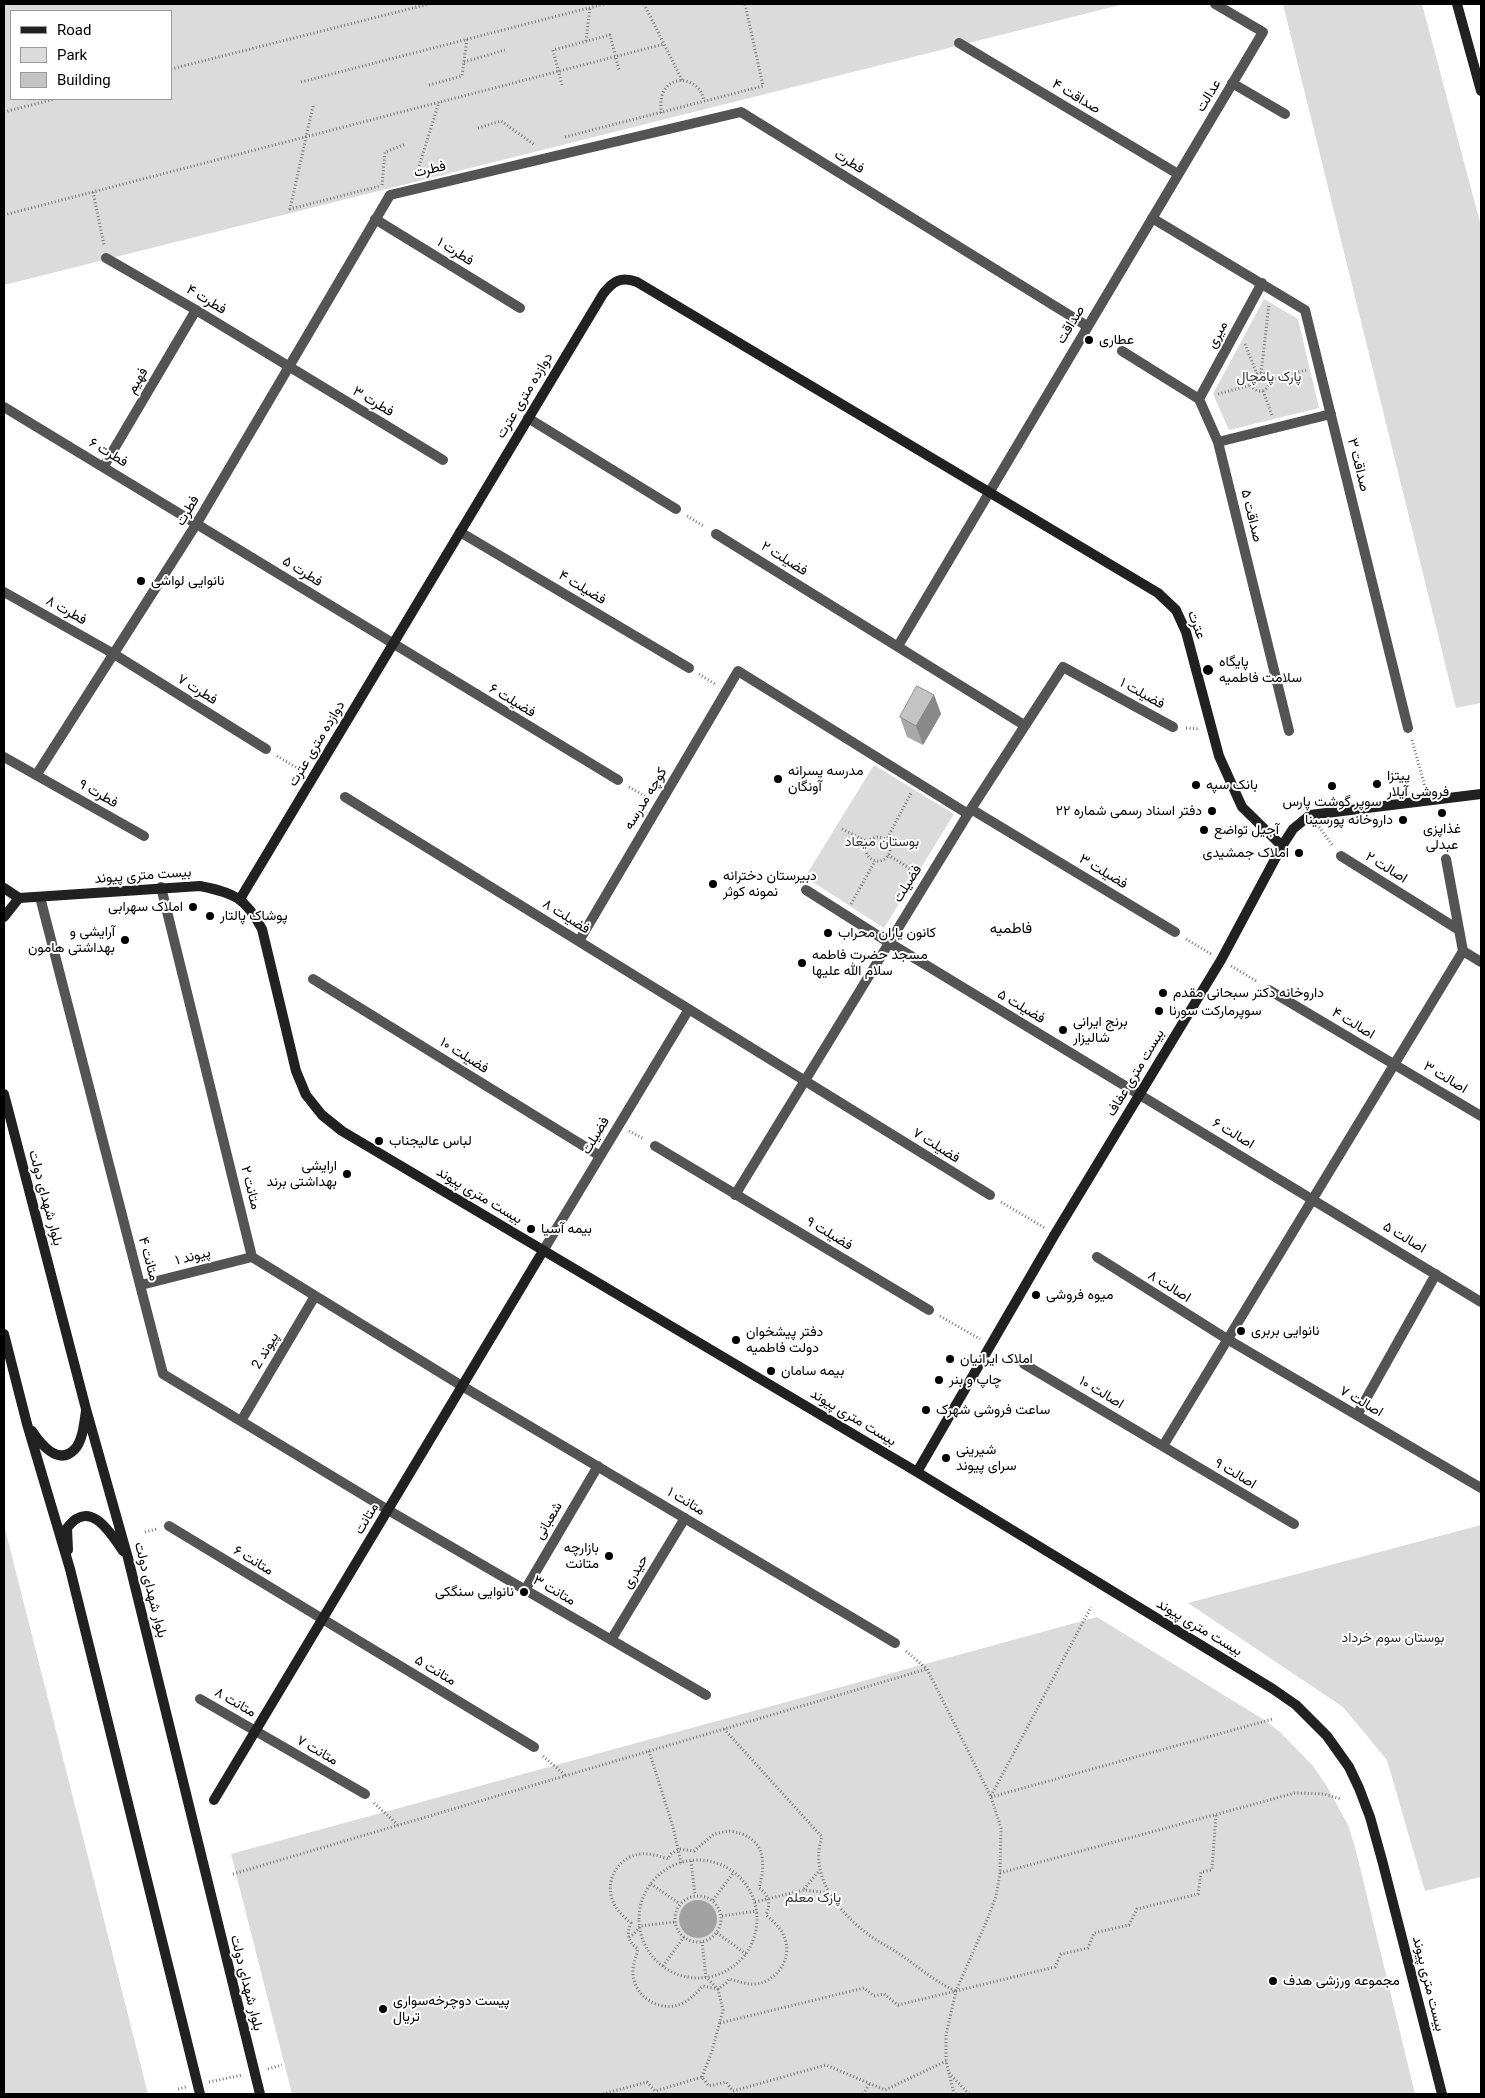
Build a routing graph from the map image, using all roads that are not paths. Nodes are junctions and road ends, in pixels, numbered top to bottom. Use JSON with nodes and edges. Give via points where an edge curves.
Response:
{"nodes":[{"id":1,"x":1215,"y":4,"type":"edge"},
{"id":2,"x":1457,"y":4,"type":"edge"},
{"id":3,"x":959,"y":43,"type":"dead end"},
{"id":4,"x":1232,"y":83,"type":"junction"},
{"id":5,"x":1481,"y":92,"type":"edge"},
{"id":6,"x":1285,"y":114,"type":"dead end"},
{"id":7,"x":1178,"y":174,"type":"junction"},
{"id":8,"x":1152,"y":218,"type":"junction"},
{"id":9,"x":375,"y":219,"type":"junction"},
{"id":10,"x":106,"y":258,"type":"road end"},
{"id":11,"x":1266,"y":286,"type":"junction"},
{"id":12,"x":520,"y":308,"type":"dead end"},
{"id":13,"x":196,"y":310,"type":"junction"},
{"id":14,"x":1087,"y":326,"type":"junction"},
{"id":15,"x":1122,"y":350,"type":"dead end"},
{"id":16,"x":290,"y":368,"type":"junction"},
{"id":17,"x":1199,"y":399,"type":"junction"},
{"id":18,"x":4,"y":407,"type":"edge"},
{"id":19,"x":1331,"y":414,"type":"junction"},
{"id":20,"x":528,"y":418,"type":"junction"},
{"id":21,"x":1218,"y":442,"type":"junction"},
{"id":22,"x":442,"y":460,"type":"dead end"},
{"id":23,"x":104,"y":466,"type":"junction"},
{"id":24,"x":988,"y":491,"type":"junction"},
{"id":25,"x":676,"y":509,"type":"road end"},
{"id":26,"x":197,"y":523,"type":"junction"},
{"id":27,"x":460,"y":532,"type":"junction"},
{"id":28,"x":716,"y":534,"type":"road end"},
{"id":29,"x":4,"y":592,"type":"edge"},
{"id":30,"x":392,"y":644,"type":"junction"},
{"id":31,"x":898,"y":646,"type":"junction"},
{"id":32,"x":114,"y":654,"type":"junction"},
{"id":33,"x":1063,"y":667,"type":"joint"},
{"id":34,"x":689,"y":668,"type":"road end"},
{"id":35,"x":738,"y":671,"type":"joint"},
{"id":36,"x":1024,"y":725,"type":"junction"},
{"id":37,"x":1173,"y":727,"type":"road end"},
{"id":38,"x":1408,"y":728,"type":"road end"},
{"id":39,"x":1289,"y":731,"type":"dead end"},
{"id":40,"x":266,"y":749,"type":"road end"},
{"id":41,"x":4,"y":757,"type":"edge"},
{"id":42,"x":37,"y":774,"type":"junction"},
{"id":43,"x":618,"y":780,"type":"road end"},
{"id":44,"x":1481,"y":794,"type":"edge"},
{"id":45,"x":345,"y":797,"type":"dead end"},
{"id":46,"x":969,"y":811,"type":"junction"},
{"id":47,"x":144,"y":836,"type":"dead end"},
{"id":48,"x":1282,"y":846,"type":"junction"},
{"id":49,"x":1341,"y":856,"type":"road end"},
{"id":50,"x":1446,"y":859,"type":"dead end"},
{"id":51,"x":161,"y":887,"type":"junction"},
{"id":52,"x":4,"y":888,"type":"edge"},
{"id":53,"x":806,"y":890,"type":"dead end"},
{"id":54,"x":40,"y":897,"type":"junction"},
{"id":55,"x":19,"y":898,"type":"junction"},
{"id":56,"x":240,"y":899,"type":"junction"},
{"id":57,"x":4,"y":917,"type":"edge"},
{"id":58,"x":1459,"y":930,"type":"junction"},
{"id":59,"x":1175,"y":932,"type":"road end"},
{"id":60,"x":579,"y":941,"type":"junction"},
{"id":61,"x":888,"y":942,"type":"junction"},
{"id":62,"x":1463,"y":951,"type":"junction"},
{"id":63,"x":1481,"y":962,"type":"edge"},
{"id":64,"x":313,"y":979,"type":"dead end"},
{"id":65,"x":1270,"y":990,"type":"road end"},
{"id":66,"x":689,"y":1009,"type":"junction"},
{"id":67,"x":1394,"y":1064,"type":"junction"},
{"id":68,"x":804,"y":1080,"type":"junction"},
{"id":69,"x":4,"y":1094,"type":"edge"},
{"id":70,"x":1139,"y":1094,"type":"junction"},
{"id":71,"x":1481,"y":1116,"type":"edge"},
{"id":72,"x":655,"y":1146,"type":"road end"},
{"id":73,"x":600,"y":1156,"type":"junction"},
{"id":74,"x":735,"y":1195,"type":"junction"},
{"id":75,"x":990,"y":1195,"type":"road end"},
{"id":76,"x":1312,"y":1198,"type":"junction"},
{"id":77,"x":543,"y":1251,"type":"junction"},
{"id":78,"x":252,"y":1257,"type":"junction"},
{"id":79,"x":1097,"y":1257,"type":"dead end"},
{"id":80,"x":1436,"y":1274,"type":"junction"},
{"id":81,"x":141,"y":1284,"type":"junction"},
{"id":82,"x":315,"y":1296,"type":"junction"},
{"id":83,"x":1481,"y":1302,"type":"edge"},
{"id":84,"x":930,"y":1310,"type":"road end"},
{"id":85,"x":4,"y":1334,"type":"edge"},
{"id":86,"x":1227,"y":1339,"type":"junction"},
{"id":87,"x":1024,"y":1364,"type":"dead end"},
{"id":88,"x":462,"y":1386,"type":"junction"},
{"id":89,"x":86,"y":1409,"type":"junction"},
{"id":90,"x":1357,"y":1415,"type":"junction"},
{"id":91,"x":242,"y":1421,"type":"junction"},
{"id":92,"x":27,"y":1424,"type":"junction"},
{"id":93,"x":1163,"y":1446,"type":"junction"},
{"id":94,"x":598,"y":1466,"type":"junction"},
{"id":95,"x":917,"y":1472,"type":"junction"},
{"id":96,"x":1481,"y":1488,"type":"edge"},
{"id":97,"x":388,"y":1510,"type":"junction"},
{"id":98,"x":684,"y":1518,"type":"junction"},
{"id":99,"x":1294,"y":1524,"type":"dead end"},
{"id":100,"x":170,"y":1526,"type":"dead end"},
{"id":101,"x":128,"y":1558,"type":"junction"},
{"id":102,"x":70,"y":1569,"type":"junction"},
{"id":103,"x":525,"y":1590,"type":"junction"},
{"id":104,"x":323,"y":1619,"type":"junction"},
{"id":105,"x":611,"y":1640,"type":"junction"},
{"id":106,"x":895,"y":1643,"type":"road end"},
{"id":107,"x":706,"y":1696,"type":"dead end"},
{"id":108,"x":200,"y":1699,"type":"dead end"},
{"id":109,"x":255,"y":1731,"type":"junction"},
{"id":110,"x":534,"y":1747,"type":"road end"},
{"id":111,"x":365,"y":1794,"type":"road end"},
{"id":112,"x":214,"y":1800,"type":"dead end"},
{"id":113,"x":199,"y":2089,"type":"edge"},
{"id":114,"x":260,"y":2094,"type":"edge"},
{"id":115,"x":1442,"y":2094,"type":"edge"}],
"edges":[{"from":1,"to":4,"type":"street","name":"عدالت","via":[[1263,32]]},
{"from":2,"to":5,"type":"street"},
{"from":3,"to":7,"type":"street","name":"صداقت ۴"},
{"from":4,"to":6,"type":"street"},
{"from":4,"to":7,"type":"street","name":"عدالت"},
{"from":7,"to":8,"type":"street","name":"صداقت"},
{"from":8,"to":11,"type":"street","name":"صداقت ۳"},
{"from":8,"to":14,"type":"street","name":"صداقت"},
{"from":9,"to":12,"type":"street","name":"فطرت ۱"},
{"from":9,"to":14,"type":"street","name":"فطرت","via":[[390,195],[742,112]]},
{"from":9,"to":16,"type":"street","name":"فطرت"},
{"from":10,"to":13,"type":"street","name":"فطرت ۴"},
{"from":11,"to":17,"type":"street","name":"میری","via":[[1238,326]]},
{"from":11,"to":19,"type":"street","name":"صداقت ۳","via":[[1305,310]]},
{"from":13,"to":16,"type":"street","name":"فطرت ۴"},
{"from":13,"to":23,"type":"street","name":"فهیم"},
{"from":14,"to":24,"type":"street","name":"صداقت"},
{"from":15,"to":17,"type":"street"},
{"from":16,"to":22,"type":"street","name":"فطرت ۳"},
{"from":16,"to":26,"type":"street","name":"فطرت"},
{"from":17,"to":21,"type":"street","name":"صداقت ۵"},
{"from":18,"to":23,"type":"street","name":"فطرت ۶"},
{"from":19,"to":21,"type":"street"},
{"from":19,"to":38,"type":"street","name":"صداقت ۳"},
{"from":20,"to":24,"type":"street","name":"دوازده متری عترت","via":[[603,294],[617,280],[627,278]]},
{"from":20,"to":25,"type":"street"},
{"from":20,"to":27,"type":"street","name":"دوازده متری عترت"},
{"from":21,"to":39,"type":"street","name":"صداقت ۵"},
{"from":23,"to":26,"type":"street","name":"فطرت ۶"},
{"from":24,"to":31,"type":"street"},
{"from":24,"to":48,"type":"street","name":"عترت","via":[[1158,593],[1176,610],[1186,632],[1219,756],[1242,807]]},
{"from":26,"to":30,"type":"street","name":"فطرت ۵"},
{"from":26,"to":32,"type":"street","name":"فطرت"},
{"from":27,"to":30,"type":"street","name":"دوازده متری عترت"},
{"from":27,"to":34,"type":"street","name":"فضیلت ۴"},
{"from":28,"to":31,"type":"street","name":"فضیلت ۲"},
{"from":29,"to":32,"type":"street","name":"فطرت ۸"},
{"from":30,"to":43,"type":"street","name":"فضیلت ۶"},
{"from":30,"to":56,"type":"street","name":"دوازده متری عترت"},
{"from":31,"to":36,"type":"street","name":"فضیلت ۲"},
{"from":32,"to":40,"type":"street","name":"فطرت ۷"},
{"from":32,"to":42,"type":"street","name":"فطرت"},
{"from":33,"to":36,"type":"street","name":"فضیلت"},
{"from":33,"to":37,"type":"street","name":"فضیلت ۱"},
{"from":35,"to":46,"type":"street","name":"فضیلت ۳"},
{"from":35,"to":60,"type":"street","name":"کوچه مدرسه"},
{"from":36,"to":46,"type":"street","name":"فضیلت"},
{"from":41,"to":42,"type":"street","name":"فطرت ۹"},
{"from":42,"to":47,"type":"street","name":"فطرت ۹"},
{"from":44,"to":48,"type":"street","name":"بیست متری عفاف","via":[[1310,815]]},
{"from":45,"to":60,"type":"street","name":"فضیلت ۸"},
{"from":46,"to":59,"type":"street","name":"فضیلت ۳"},
{"from":46,"to":61,"type":"street","name":"فضیلت"},
{"from":48,"to":70,"type":"street","name":"بیست متری عفاف","via":[[1221,960]]},
{"from":49,"to":58,"type":"street","name":"اصالت ۲"},
{"from":50,"to":58,"type":"street"},
{"from":51,"to":54,"type":"street","name":"بیست متری پیوند"},
{"from":51,"to":56,"type":"street","name":"بیست متری پیوند","via":[[200,886]]},
{"from":51,"to":78,"type":"street","name":"متانت ۲"},
{"from":52,"to":55,"type":"street"},
{"from":53,"to":61,"type":"street","name":"فضیلت ۵"},
{"from":54,"to":55,"type":"street","name":"بیست متری پیوند"},
{"from":54,"to":81,"type":"street","name":"متانت ۴"},
{"from":55,"to":57,"type":"street"},
{"from":56,"to":77,"type":"street","name":"بیست متری پیوند","via":[[252,911],[262,929],[296,1071],[306,1095],[322,1115],[342,1131]]},
{"from":58,"to":62,"type":"street"},
{"from":60,"to":66,"type":"street","name":"فضیلت ۸"},
{"from":61,"to":68,"type":"street","name":"فضیلت"},
{"from":61,"to":70,"type":"street","name":"فضیلت ۵"},
{"from":62,"to":63,"type":"street"},
{"from":62,"to":67,"type":"street"},
{"from":64,"to":73,"type":"street","name":"فضیلت ۱۰"},
{"from":65,"to":67,"type":"street","name":"اصالت ۴"},
{"from":66,"to":68,"type":"street","name":"فضیلت ۸"},
{"from":66,"to":73,"type":"street","name":"فضیلت"},
{"from":67,"to":71,"type":"street","name":"اصالت ۳"},
{"from":67,"to":76,"type":"street"},
{"from":68,"to":74,"type":"street","name":"فضیلت"},
{"from":68,"to":75,"type":"street","name":"فضیلت ۷"},
{"from":69,"to":89,"type":"street","name":"بلوار شهدای دولت"},
{"from":70,"to":76,"type":"street","name":"اصالت ۶"},
{"from":70,"to":95,"type":"street","name":"بیست متری عفاف"},
{"from":72,"to":74,"type":"street","name":"فضیلت ۹"},
{"from":73,"to":77,"type":"street","name":"فضیلت"},
{"from":74,"to":84,"type":"street","name":"فضیلت ۹"},
{"from":76,"to":80,"type":"street","name":"اصالت ۵"},
{"from":76,"to":86,"type":"street"},
{"from":77,"to":88,"type":"street","name":"متانت"},
{"from":77,"to":95,"type":"street","name":"بیست متری پیوند"},
{"from":78,"to":81,"type":"street","name":"پیوند ۱"},
{"from":78,"to":82,"type":"street"},
{"from":79,"to":86,"type":"street","name":"اصالت ۸"},
{"from":80,"to":83,"type":"street","name":"اصالت ۵"},
{"from":80,"to":90,"type":"street"},
{"from":81,"to":91,"type":"street","name":"متانت ۴","via":[[163,1374]]},
{"from":82,"to":88,"type":"street"},
{"from":82,"to":91,"type":"street","name":"پیوند 2"},
{"from":85,"to":92,"type":"street"},
{"from":86,"to":90,"type":"street","name":"اصالت ۷"},
{"from":86,"to":93,"type":"street"},
{"from":87,"to":93,"type":"street","name":"اصالت ۱۰"},
{"from":88,"to":94,"type":"street","name":"متانت ۱"},
{"from":88,"to":97,"type":"street","name":"متانت"},
{"from":89,"to":92,"type":"street","via":[[81,1438],[75,1449],[66,1455],[52,1454],[44,1448]]},
{"from":89,"to":101,"type":"street","name":"بلوار شهدای دولت"},
{"from":90,"to":96,"type":"street","name":"اصالت ۷"},
{"from":91,"to":97,"type":"street","name":"متانت ۴"},
{"from":92,"to":102,"type":"street"},
{"from":93,"to":99,"type":"street","name":"اصالت ۹"},
{"from":94,"to":98,"type":"street","name":"متانت ۱"},
{"from":94,"to":103,"type":"street","name":"شعبانی"},
{"from":95,"to":115,"type":"street","name":"بیست متری پیوند","via":[[1273,1689],[1296,1705],[1326,1736],[1349,1767],[1370,1817]]},
{"from":97,"to":103,"type":"street","name":"متانت ۳"},
{"from":97,"to":104,"type":"street","name":"متانت"},
{"from":98,"to":105,"type":"street","name":"حیدری"},
{"from":98,"to":106,"type":"street","name":"متانت ۱"},
{"from":100,"to":104,"type":"street","name":"متانت ۶"},
{"from":101,"to":102,"type":"street","via":[[106,1527],[94,1517],[83,1517],[72,1521],[67,1528]]},
{"from":101,"to":114,"type":"street","name":"بلوار شهدای دولت"},
{"from":102,"to":113,"type":"street"},
{"from":103,"to":105,"type":"street","name":"متانت ۳"},
{"from":104,"to":109,"type":"street","name":"متانت"},
{"from":104,"to":110,"type":"street","name":"متانت ۵"},
{"from":105,"to":107,"type":"street","name":"متانت ۳"},
{"from":108,"to":109,"type":"street","name":"متانت ۸"},
{"from":109,"to":111,"type":"street","name":"متانت ۷"},
{"from":109,"to":112,"type":"street","name":"متانت"}]}
